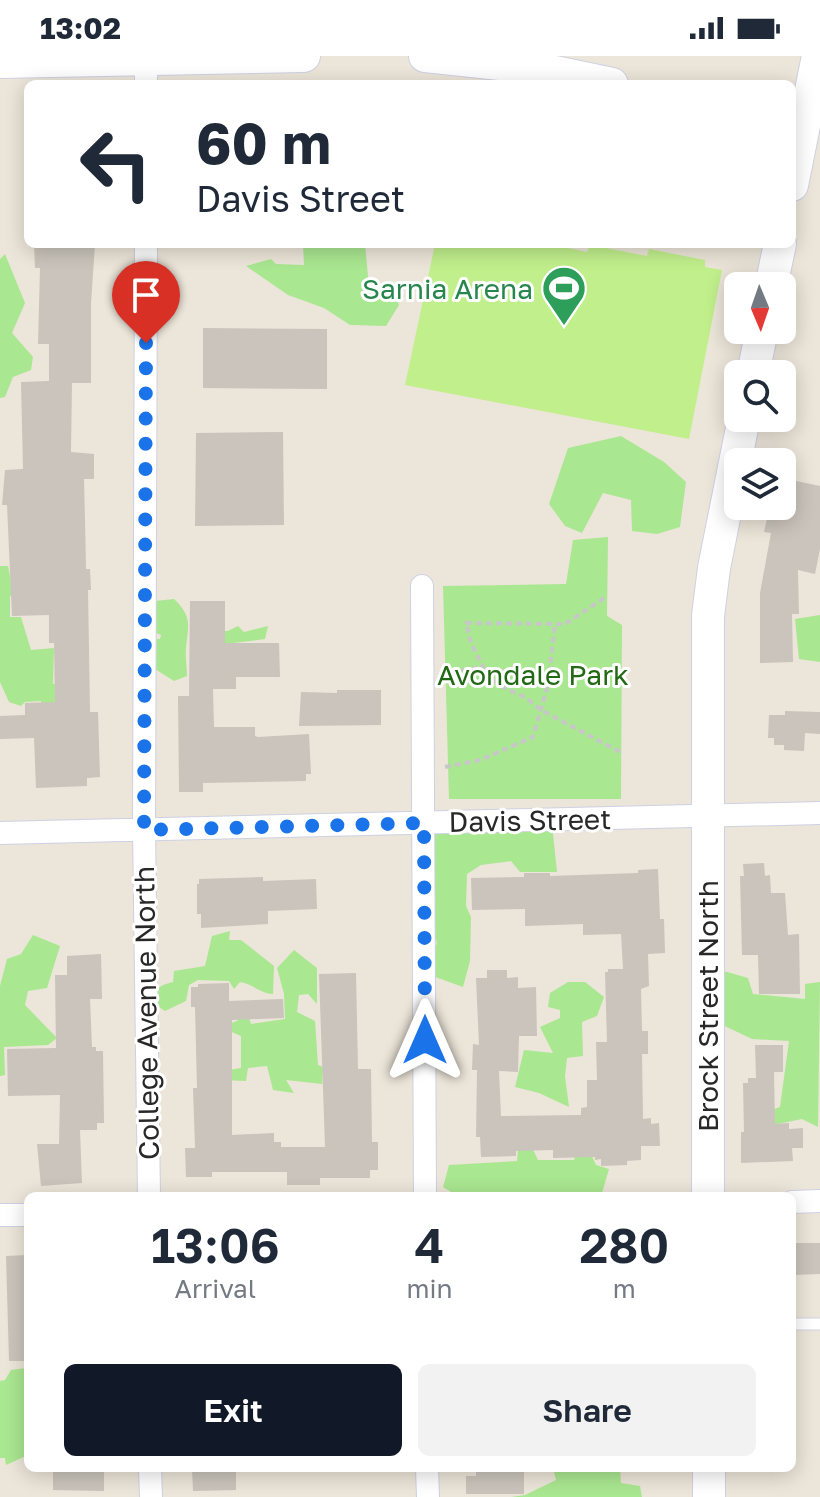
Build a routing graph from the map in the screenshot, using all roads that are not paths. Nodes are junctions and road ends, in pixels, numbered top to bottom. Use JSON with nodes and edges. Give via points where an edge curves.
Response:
{"nodes":[{"id":1,"x":304,"y":56,"type":"edge"},
{"id":2,"x":425,"y":56,"type":"edge"},
{"id":3,"x":818,"y":56,"type":"edge"},
{"id":4,"x":0,"y":62,"type":"edge"},
{"id":5,"x":146,"y":72,"type":"edge"},
{"id":6,"x":593,"y":80,"type":"edge"},
{"id":7,"x":806,"y":122,"type":"edge"},
{"id":8,"x":796,"y":167,"type":"edge"},
{"id":9,"x":146,"y":248,"type":"edge"},
{"id":10,"x":779,"y":248,"type":"edge"},
{"id":11,"x":774,"y":272,"type":"edge"},
{"id":12,"x":741,"y":432,"type":"edge"},
{"id":13,"x":422,"y":586,"type":"dead end"},
{"id":14,"x":820,"y":813,"type":"edge"},
{"id":15,"x":707,"y":816,"type":"junction"},
{"id":16,"x":424,"y":823,"type":"junction"},
{"id":17,"x":144,"y":830,"type":"junction"},
{"id":18,"x":0,"y":833,"type":"edge"},
{"id":19,"x":149,"y":1192,"type":"edge"},
{"id":20,"x":425,"y":1192,"type":"edge"},
{"id":21,"x":708,"y":1192,"type":"edge"},
{"id":22,"x":820,"y":1201,"type":"edge"},
{"id":23,"x":796,"y":1202,"type":"edge"},
{"id":24,"x":0,"y":1215,"type":"edge"},
{"id":25,"x":24,"y":1215,"type":"edge"},
{"id":26,"x":796,"y":1324,"type":"edge"},
{"id":27,"x":820,"y":1324,"type":"edge"},
{"id":28,"x":150,"y":1472,"type":"edge"},
{"id":29,"x":427,"y":1472,"type":"edge"},
{"id":30,"x":709,"y":1472,"type":"edge"},
{"id":31,"x":151,"y":1497,"type":"edge"},
{"id":32,"x":428,"y":1497,"type":"edge"},
{"id":33,"x":709,"y":1497,"type":"edge"}],
"edges":[{"from":1,"to":5,"type":"main road"},
{"from":2,"to":6,"type":"main road"},
{"from":3,"to":7,"type":"main road"},
{"from":4,"to":5,"type":"main road"},
{"from":7,"to":8,"type":"main road"},
{"from":9,"to":17,"type":"street","name":"College Avenue North"},
{"from":10,"to":11,"type":"main road"},
{"from":12,"to":15,"type":"main road","name":"Brock Street North","via":[[708,616]]},
{"from":13,"to":16,"type":"street"},
{"from":14,"to":15,"type":"street","name":"Davis Street"},
{"from":15,"to":16,"type":"street","name":"Davis Street"},
{"from":15,"to":21,"type":"main road","name":"Brock Street North"},
{"from":16,"to":17,"type":"street","name":"Davis Street"},
{"from":16,"to":20,"type":"street"},
{"from":17,"to":18,"type":"street","name":"Davis Street"},
{"from":17,"to":19,"type":"street","name":"College Avenue North"},
{"from":22,"to":23,"type":"street"},
{"from":24,"to":25,"type":"street"},
{"from":26,"to":27,"type":"lane"},
{"from":28,"to":31,"type":"street"},
{"from":29,"to":32,"type":"street"},
{"from":30,"to":33,"type":"main road"}]}
